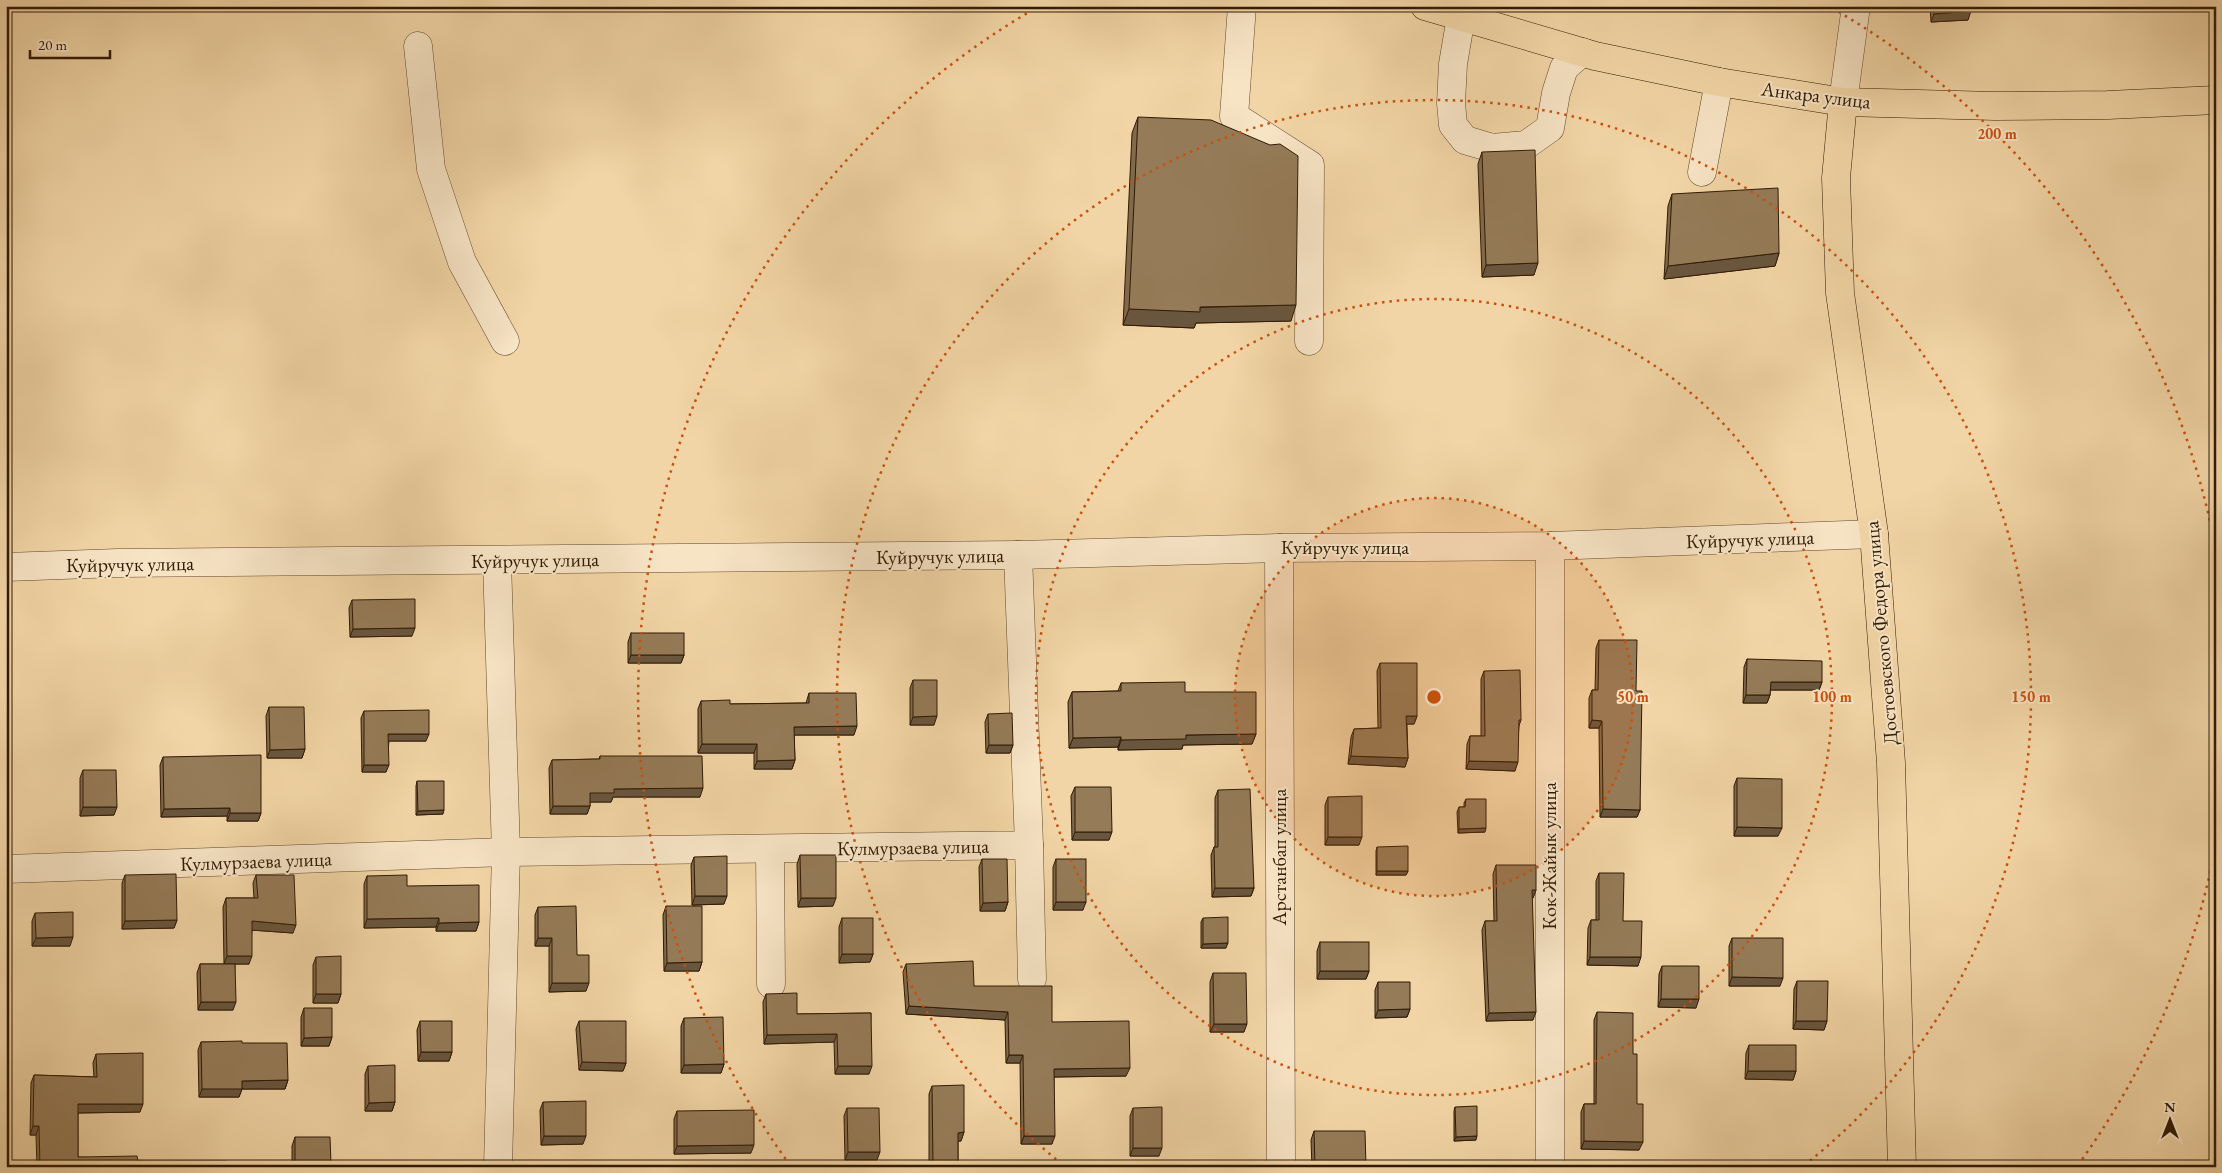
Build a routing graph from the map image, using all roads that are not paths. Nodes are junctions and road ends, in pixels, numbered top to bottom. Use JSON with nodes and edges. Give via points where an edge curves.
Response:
{"nodes":[{"id":1,"x":1242,"y":6,"type":"edge"},
{"id":2,"x":1425,"y":6,"type":"edge"},
{"id":3,"x":1856,"y":6,"type":"edge"},
{"id":4,"x":1461,"y":17,"type":"junction"},
{"id":5,"x":418,"y":46,"type":"dead end"},
{"id":6,"x":1582,"y":52,"type":"junction"},
{"id":7,"x":1719,"y":82,"type":"junction"},
{"id":8,"x":2216,"y":100,"type":"edge"},
{"id":9,"x":1843,"y":102,"type":"junction"},
{"id":10,"x":1702,"y":172,"type":"dead end"},
{"id":11,"x":1309,"y":340,"type":"dead end"},
{"id":12,"x":506,"y":341,"type":"dead end"},
{"id":13,"x":1874,"y":534,"type":"junction"},
{"id":14,"x":1550,"y":546,"type":"junction"},
{"id":15,"x":1278,"y":548,"type":"junction"},
{"id":16,"x":1018,"y":555,"type":"junction"},
{"id":17,"x":497,"y":561,"type":"junction"},
{"id":18,"x":6,"y":568,"type":"edge"},
{"id":19,"x":1029,"y":845,"type":"junction"},
{"id":20,"x":770,"y":849,"type":"junction"},
{"id":21,"x":506,"y":852,"type":"junction"},
{"id":22,"x":6,"y":869,"type":"edge"},
{"id":23,"x":1032,"y":979,"type":"dead end"},
{"id":24,"x":771,"y":984,"type":"dead end"},
{"id":25,"x":498,"y":1167,"type":"edge"},
{"id":26,"x":1280,"y":1167,"type":"edge"},
{"id":27,"x":1550,"y":1167,"type":"edge"},
{"id":28,"x":1902,"y":1167,"type":"edge"}],
"edges":[{"from":1,"to":11,"type":"street","via":[[1234,116],[1310,165]]},
{"from":2,"to":4,"type":"main road","name":"Анкара улица"},
{"from":3,"to":9,"type":"street"},
{"from":4,"to":6,"type":"main road","name":"Анкара улица"},
{"from":4,"to":6,"type":"street","via":[[1453,64],[1453,125],[1465,140],[1492,148],[1526,144],[1550,128],[1564,68]]},
{"from":5,"to":12,"type":"street","via":[[431,169],[462,262]]},
{"from":6,"to":7,"type":"main road","name":"Анкара улица"},
{"from":7,"to":9,"type":"main road","name":"Анкара улица"},
{"from":7,"to":10,"type":"street"},
{"from":8,"to":9,"type":"main road","name":"Анкара улица","via":[[2004,106]]},
{"from":9,"to":13,"type":"main road","name":"Достоевского Федора улица","via":[[1836,178],[1840,293]]},
{"from":13,"to":14,"type":"street","name":"Куйручук улица"},
{"from":13,"to":28,"type":"main road","name":"Достоевского Федора улица","via":[[1891,764]]},
{"from":14,"to":15,"type":"street","name":"Куйручук улица"},
{"from":14,"to":27,"type":"street","name":"Кок-Жайык улица"},
{"from":15,"to":16,"type":"street","name":"Куйручук улица"},
{"from":15,"to":26,"type":"street","name":"Арстанбап улица"},
{"from":16,"to":17,"type":"street","name":"Куйручук улица"},
{"from":16,"to":19,"type":"street"},
{"from":17,"to":18,"type":"street","name":"Куйручук улица"},
{"from":17,"to":21,"type":"street"},
{"from":19,"to":20,"type":"street","name":"Кулмурзаева улица"},
{"from":19,"to":23,"type":"street"},
{"from":20,"to":21,"type":"street","name":"Кулмурзаева улица"},
{"from":20,"to":24,"type":"street"},
{"from":21,"to":22,"type":"street","name":"Кулмурзаева улица"},
{"from":21,"to":25,"type":"street"}]}
